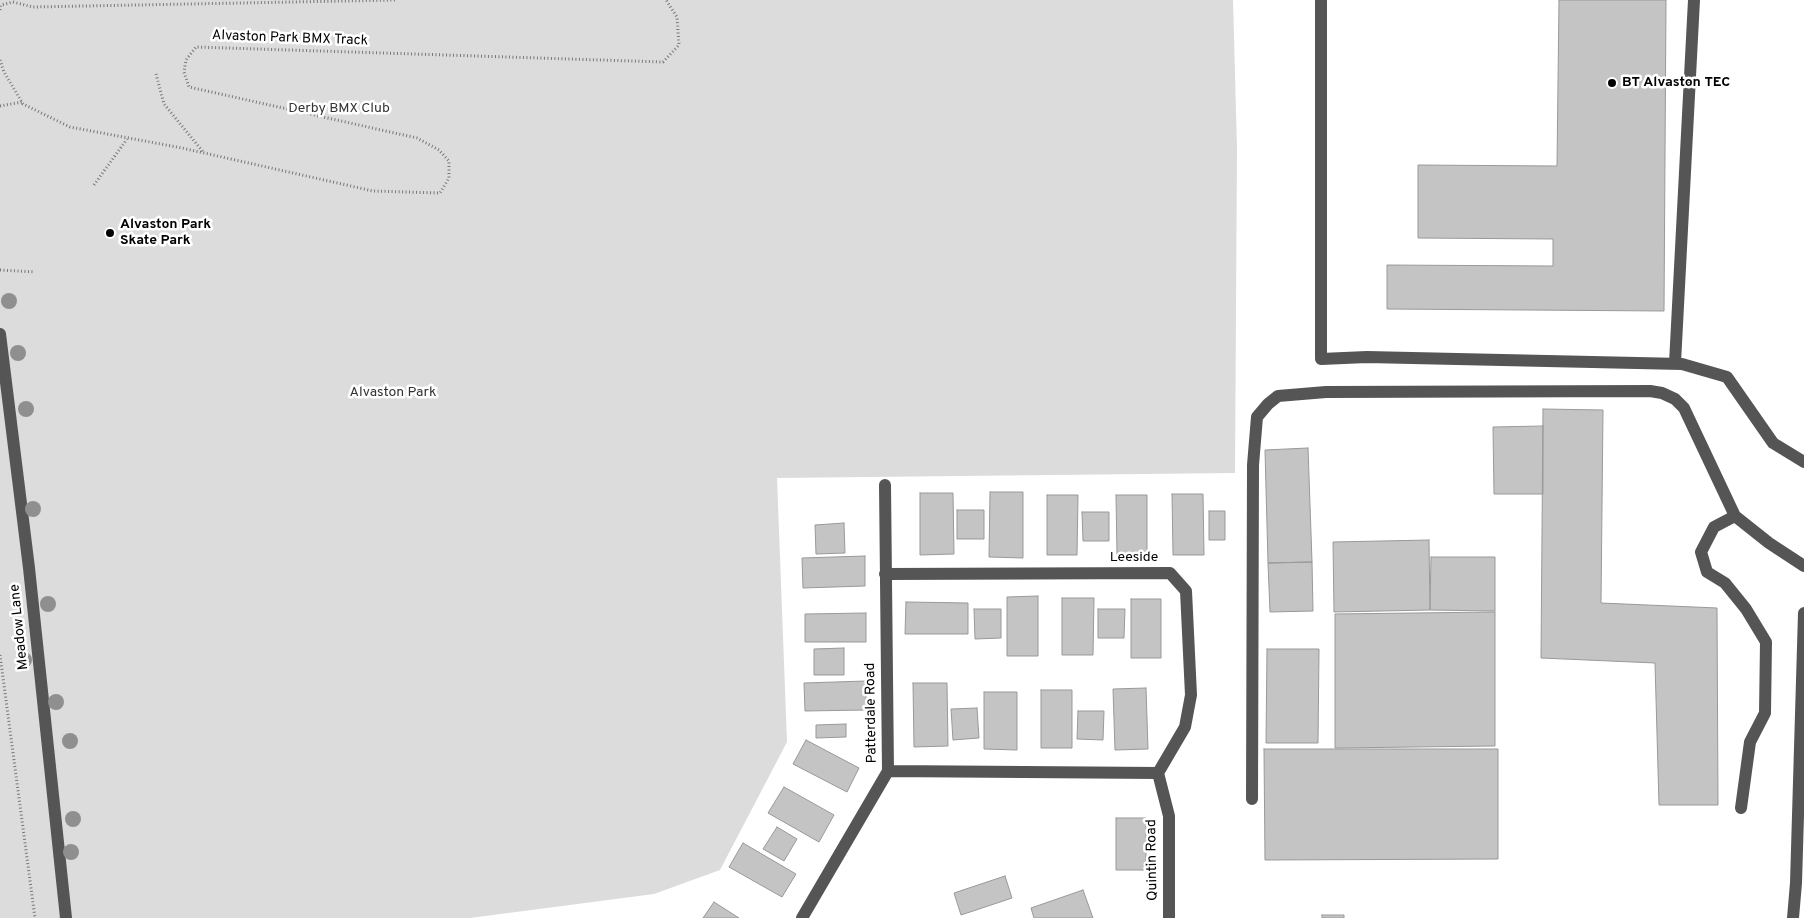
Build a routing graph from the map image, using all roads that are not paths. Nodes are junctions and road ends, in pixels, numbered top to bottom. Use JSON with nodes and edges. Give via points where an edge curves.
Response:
{"nodes":[{"id":1,"x":1322,"y":0,"type":"edge"},
{"id":2,"x":1694,"y":0,"type":"edge"},
{"id":3,"x":0,"y":334,"type":"edge"},
{"id":4,"x":1675,"y":363,"type":"junction"},
{"id":5,"x":1804,"y":462,"type":"edge"},
{"id":6,"x":885,"y":485,"type":"dead end"},
{"id":7,"x":1735,"y":516,"type":"junction"},
{"id":8,"x":1804,"y":566,"type":"edge"},
{"id":9,"x":885,"y":574,"type":"junction"},
{"id":10,"x":1804,"y":613,"type":"edge"},
{"id":11,"x":888,"y":771,"type":"junction"},
{"id":12,"x":1158,"y":773,"type":"junction"},
{"id":13,"x":1252,"y":799,"type":"dead end"},
{"id":14,"x":1741,"y":808,"type":"dead end"},
{"id":15,"x":66,"y":918,"type":"edge"},
{"id":16,"x":802,"y":918,"type":"edge"},
{"id":17,"x":1169,"y":918,"type":"edge"},
{"id":18,"x":1793,"y":918,"type":"edge"}],
"edges":[{"from":1,"to":4,"type":"street","via":[[1321,359],[1366,357]]},
{"from":2,"to":4,"type":"street"},
{"from":3,"to":15,"type":"street","name":"Meadow Lane"},
{"from":4,"to":5,"type":"street","via":[[1727,377],[1773,443]]},
{"from":6,"to":9,"type":"street","name":"Patterdale Road"},
{"from":7,"to":8,"type":"street"},
{"from":7,"to":13,"type":"street","via":[[1684,408],[1662,393],[1336,392],[1278,396],[1257,417],[1252,465]]},
{"from":7,"to":14,"type":"street","via":[[1714,527],[1701,552],[1707,572],[1725,583],[1766,642],[1765,713],[1750,742]]},
{"from":9,"to":11,"type":"street","name":"Patterdale Road"},
{"from":9,"to":12,"type":"street","name":"Leeside","via":[[1170,573],[1186,591],[1191,695],[1185,727]]},
{"from":10,"to":18,"type":"street"},
{"from":11,"to":12,"type":"street"},
{"from":11,"to":16,"type":"street","name":"Patterdale Road"},
{"from":12,"to":17,"type":"street","name":"Quintin Road","via":[[1169,816]]}]}
